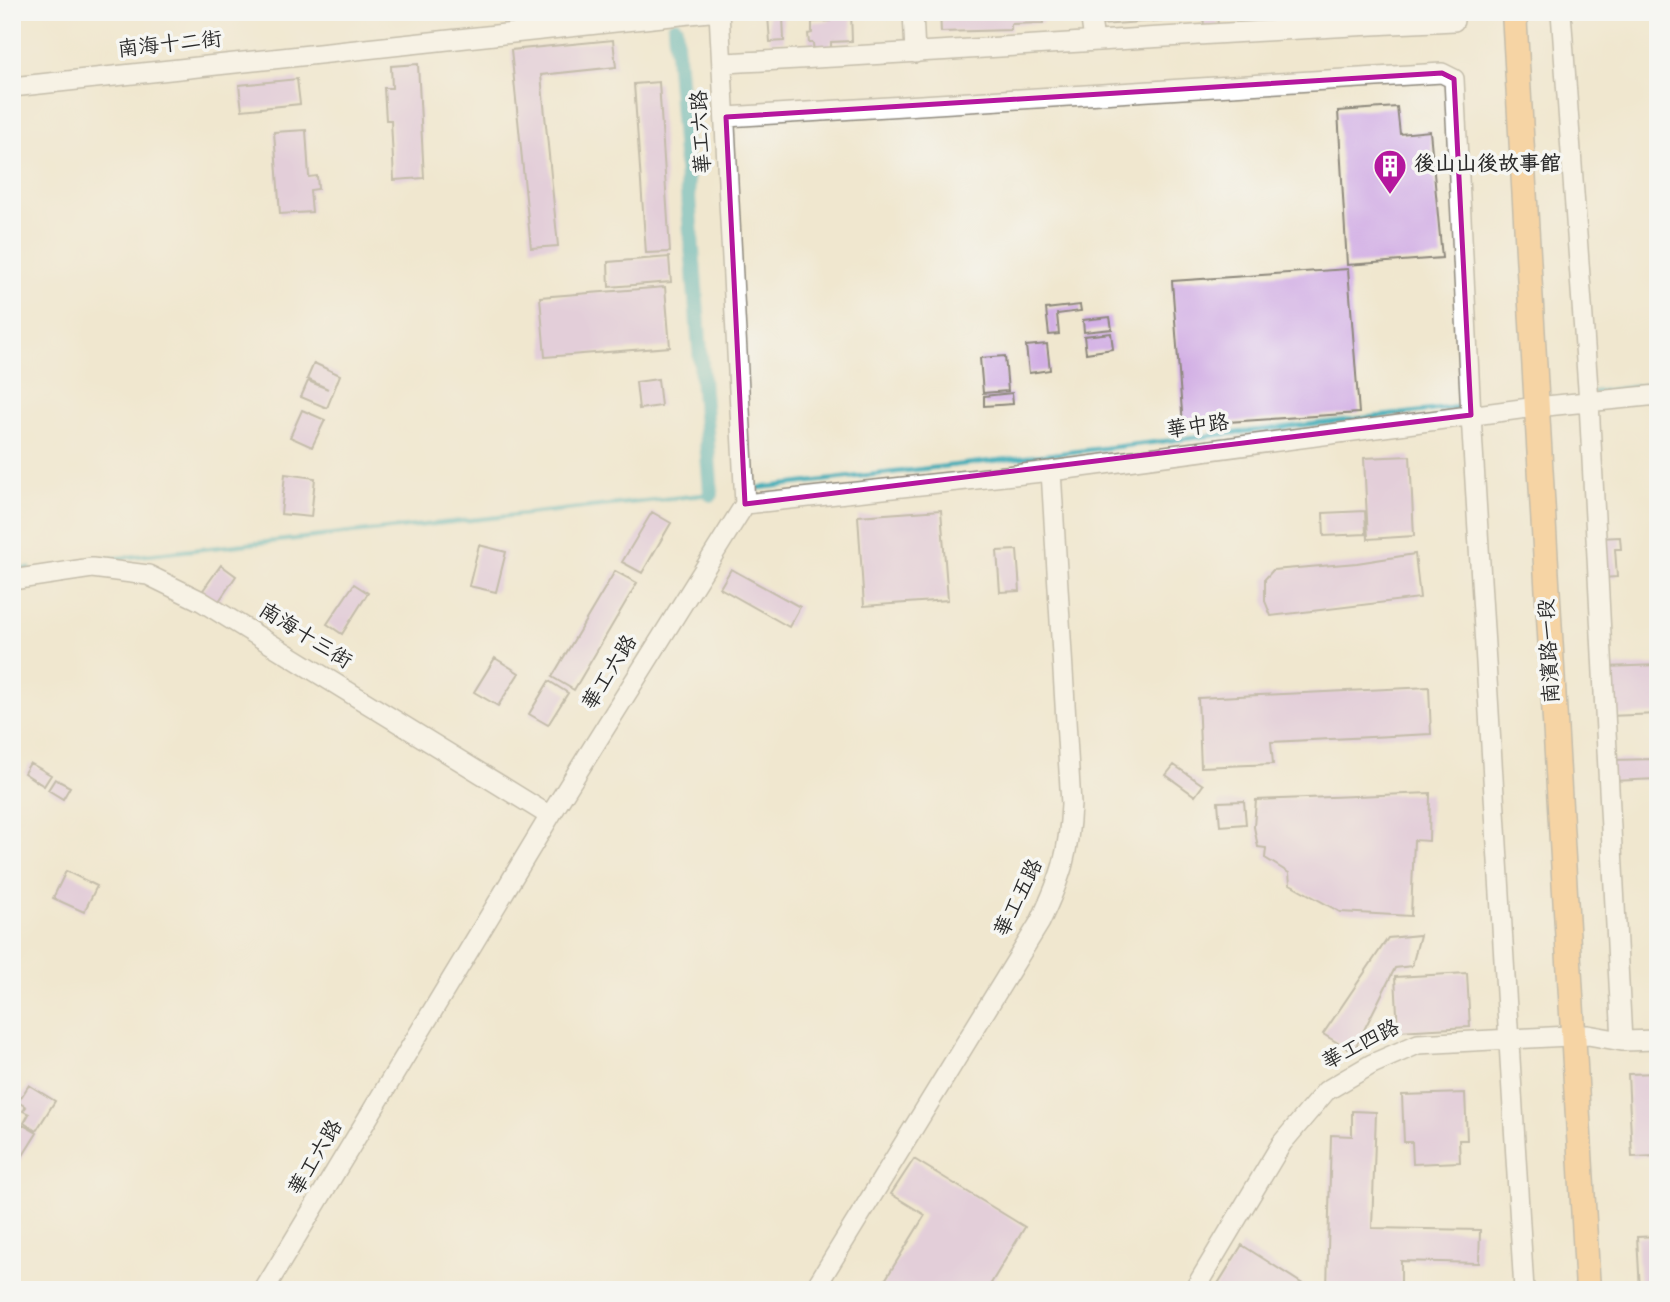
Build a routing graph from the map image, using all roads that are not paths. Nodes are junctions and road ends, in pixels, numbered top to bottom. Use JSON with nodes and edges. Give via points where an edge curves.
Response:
{"nodes":[{"id":1,"x":709,"y":12,"type":"edge"},
{"id":2,"x":719,"y":12,"type":"edge"},
{"id":3,"x":913,"y":12,"type":"edge"},
{"id":4,"x":1090,"y":12,"type":"edge"},
{"id":5,"x":1514,"y":12,"type":"edge"},
{"id":6,"x":1530,"y":12,"type":"edge"},
{"id":7,"x":1561,"y":12,"type":"edge"},
{"id":8,"x":1453,"y":17,"type":"edge"},
{"id":9,"x":1252,"y":21,"type":"edge"},
{"id":10,"x":1094,"y":41,"type":"junction"},
{"id":11,"x":915,"y":53,"type":"junction"},
{"id":12,"x":723,"y":63,"type":"junction"},
{"id":13,"x":12,"y":87,"type":"edge"},
{"id":14,"x":726,"y":117,"type":"junction"},
{"id":15,"x":1658,"y":395,"type":"edge"},
{"id":16,"x":1589,"y":402,"type":"junction"},
{"id":17,"x":1545,"y":406,"type":"junction"},
{"id":18,"x":1471,"y":415,"type":"junction"},
{"id":19,"x":1051,"y":471,"type":"junction"},
{"id":20,"x":745,"y":504,"type":"junction"},
{"id":21,"x":12,"y":580,"type":"edge"},
{"id":22,"x":550,"y":816,"type":"junction"},
{"id":23,"x":1581,"y":1035,"type":"junction"},
{"id":24,"x":1507,"y":1040,"type":"junction"},
{"id":25,"x":1658,"y":1040,"type":"edge"},
{"id":26,"x":1622,"y":1041,"type":"junction"},
{"id":27,"x":264,"y":1290,"type":"edge"},
{"id":28,"x":814,"y":1290,"type":"edge"},
{"id":29,"x":1194,"y":1290,"type":"edge"},
{"id":30,"x":1524,"y":1290,"type":"edge"},
{"id":31,"x":1587,"y":1290,"type":"edge"},
{"id":32,"x":1604,"y":1290,"type":"edge"}],
"edges":[{"from":1,"to":13,"type":"street","name":"南海十二街"},
{"from":2,"to":12,"type":"street","name":"華工六路"},
{"from":3,"to":11,"type":"street"},
{"from":4,"to":10,"type":"street"},
{"from":5,"to":17,"type":"main road","name":"南濱路一段"},
{"from":6,"to":17,"type":"main road","name":"南濱路一段"},
{"from":7,"to":16,"type":"street"},
{"from":8,"to":9,"type":"street"},
{"from":9,"to":10,"type":"street"},
{"from":10,"to":11,"type":"street"},
{"from":11,"to":12,"type":"street"},
{"from":12,"to":14,"type":"street","name":"華工六路"},
{"from":14,"to":18,"type":"street","via":[[1442,73],[1454,79]]},
{"from":14,"to":20,"type":"street","name":"華工六路"},
{"from":15,"to":16,"type":"street","name":"華中路"},
{"from":16,"to":17,"type":"street","name":"華中路"},
{"from":16,"to":26,"type":"street"},
{"from":17,"to":18,"type":"street","name":"華中路"},
{"from":17,"to":23,"type":"main road","name":"南濱路一段"},
{"from":18,"to":19,"type":"street","name":"華中路"},
{"from":18,"to":24,"type":"street"},
{"from":19,"to":20,"type":"street","name":"華中路"},
{"from":19,"to":28,"type":"street","name":"華工五路","via":[[1071,804],[1070,841],[1060,879],[1040,922]]},
{"from":20,"to":22,"type":"street","name":"華工六路"},
{"from":21,"to":22,"type":"street","name":"南海十三街","via":[[92,568],[148,575],[201,601]]},
{"from":22,"to":27,"type":"street","name":"華工六路"},
{"from":23,"to":24,"type":"street","name":"華工四路"},
{"from":23,"to":26,"type":"street","name":"華工四路"},
{"from":23,"to":31,"type":"main road","name":"南濱路一段"},
{"from":23,"to":32,"type":"main road","name":"南濱路一段"},
{"from":24,"to":29,"type":"street","name":"華工四路","via":[[1418,1044],[1326,1091],[1282,1143]]},
{"from":24,"to":30,"type":"street"},
{"from":25,"to":26,"type":"street","name":"華工四路"}]}
